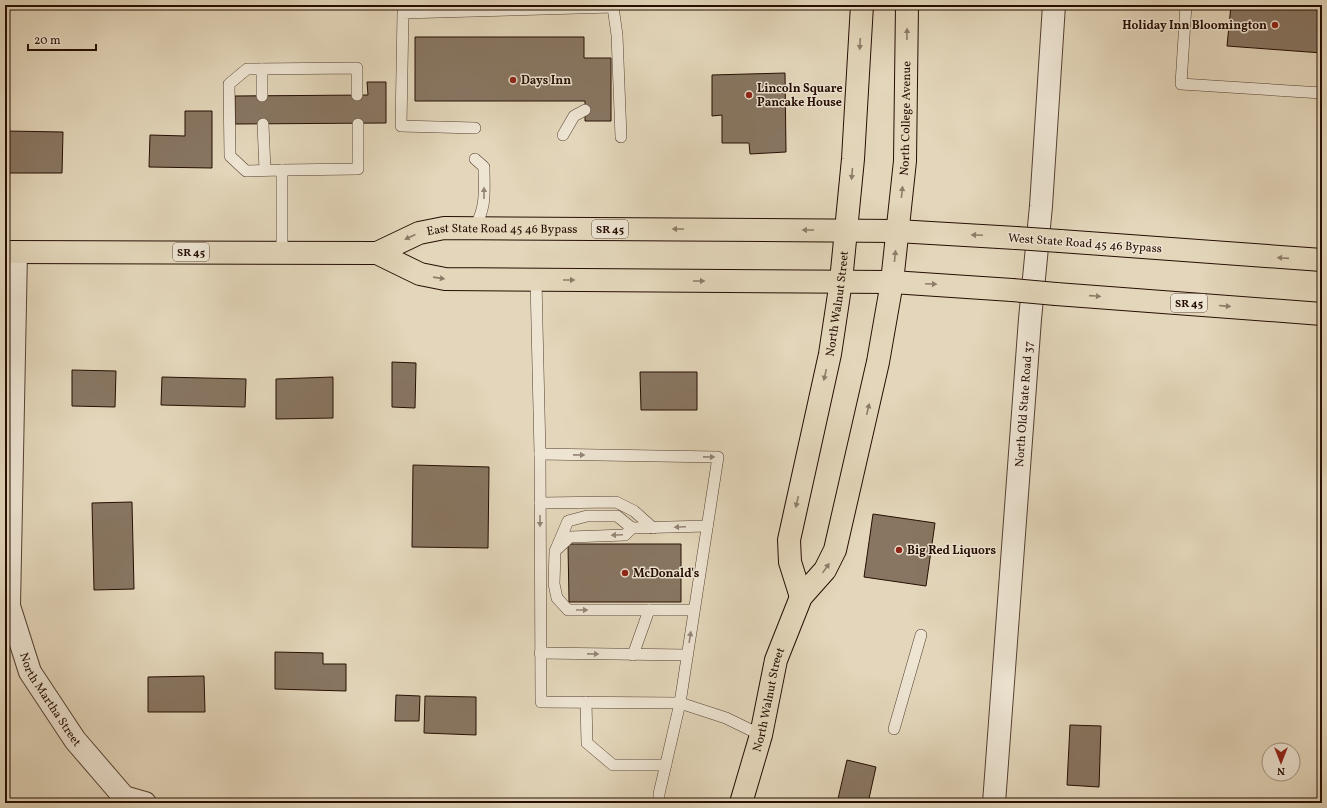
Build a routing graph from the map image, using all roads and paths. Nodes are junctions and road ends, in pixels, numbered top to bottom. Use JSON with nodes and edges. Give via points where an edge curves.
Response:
{"nodes":[{"id":1,"x":862,"y":5,"type":"edge"},
{"id":2,"x":907,"y":5,"type":"edge"},
{"id":3,"x":1054,"y":5,"type":"edge"},
{"id":4,"x":1186,"y":5,"type":"edge"},
{"id":5,"x":262,"y":70,"type":"junction"},
{"id":6,"x":1322,"y":93,"type":"edge"},
{"id":7,"x":357,"y":95,"type":"dead end"},
{"id":8,"x":262,"y":96,"type":"dead end"},
{"id":9,"x":585,"y":110,"type":"dead end"},
{"id":10,"x":263,"y":124,"type":"dead end"},
{"id":11,"x":358,"y":124,"type":"dead end"},
{"id":12,"x":476,"y":128,"type":"dead end"},
{"id":13,"x":562,"y":136,"type":"dead end"},
{"id":14,"x":621,"y":137,"type":"dead end"},
{"id":15,"x":475,"y":159,"type":"dead end"},
{"id":16,"x":265,"y":170,"type":"junction"},
{"id":17,"x":282,"y":170,"type":"junction"},
{"id":18,"x":474,"y":228,"type":"junction"},
{"id":19,"x":847,"y":230,"type":"junction"},
{"id":20,"x":898,"y":231,"type":"junction"},
{"id":21,"x":11,"y":252,"type":"edge"},
{"id":22,"x":282,"y":253,"type":"junction"},
{"id":23,"x":378,"y":253,"type":"junction"},
{"id":24,"x":1322,"y":260,"type":"edge"},
{"id":25,"x":536,"y":280,"type":"junction"},
{"id":26,"x":841,"y":281,"type":"junction"},
{"id":27,"x":892,"y":282,"type":"junction"},
{"id":28,"x":1322,"y":314,"type":"edge"},
{"id":29,"x":540,"y":454,"type":"junction"},
{"id":30,"x":540,"y":503,"type":"junction"},
{"id":31,"x":707,"y":526,"type":"junction"},
{"id":32,"x":632,"y":528,"type":"junction"},
{"id":33,"x":653,"y":528,"type":"junction"},
{"id":34,"x":555,"y":551,"type":"junction"},
{"id":35,"x":801,"y":597,"type":"junction"},
{"id":36,"x":649,"y":610,"type":"junction"},
{"id":37,"x":694,"y":610,"type":"junction"},
{"id":38,"x":921,"y":635,"type":"dead end"},
{"id":39,"x":540,"y":653,"type":"junction"},
{"id":40,"x":633,"y":655,"type":"junction"},
{"id":41,"x":687,"y":655,"type":"junction"},
{"id":42,"x":586,"y":702,"type":"junction"},
{"id":43,"x":680,"y":704,"type":"junction"},
{"id":44,"x":894,"y":729,"type":"dead end"},
{"id":45,"x":761,"y":735,"type":"junction"},
{"id":46,"x":666,"y":765,"type":"junction"},
{"id":47,"x":145,"y":803,"type":"edge"},
{"id":48,"x":659,"y":803,"type":"edge"},
{"id":49,"x":741,"y":803,"type":"edge"},
{"id":50,"x":994,"y":803,"type":"edge"}],
"edges":[{"from":1,"to":19,"type":"main road","name":"North Walnut Street","one_way":true,"via":[[854,159]]},
{"from":20,"to":2,"type":"main road","name":"North College Avenue","one_way":true,"via":[[905,161]]},
{"from":3,"to":50,"type":"street","name":"North Old State Road 37","via":[[1041,206],[1030,319]]},
{"from":4,"to":6,"type":"lane","via":[[1181,84]]},
{"from":5,"to":7,"type":"lane","via":[[357,68]]},
{"from":5,"to":8,"type":"lane"},
{"from":5,"to":16,"type":"lane","via":[[247,70],[229,84],[230,156],[246,171]]},
{"from":9,"to":13,"type":"lane","via":[[574,116]]},
{"from":10,"to":16,"type":"lane"},
{"from":11,"to":17,"type":"lane","via":[[358,169]]},
{"from":12,"to":14,"type":"lane","via":[[400,126],[403,13],[613,7],[616,110]]},
{"from":18,"to":15,"type":"lane","one_way":true,"via":[[482,213],[484,200],[484,167]]},
{"from":16,"to":17,"type":"lane"},
{"from":17,"to":22,"type":"lane"},
{"from":19,"to":18,"type":"main road","name":"East State Road 45 46 Bypass","number":"SR 45","one_way":true},
{"from":18,"to":23,"type":"main road","name":"East State Road 45 46 Bypass","number":"SR 45","one_way":true,"via":[[419,233]]},
{"from":19,"to":20,"type":"main road","name":"West State Road 45 46 Bypass","number":"SR 45"},
{"from":19,"to":26,"type":"main road","name":"North Walnut Street"},
{"from":24,"to":20,"type":"main road","name":"West State Road 45 46 Bypass","number":"SR 45","one_way":true,"bridge":true},
{"from":27,"to":20,"type":"main road","name":"North Walnut Street","one_way":true},
{"from":21,"to":22,"type":"main road","name":"East State Road 45 46 Bypass","number":"SR 45"},
{"from":21,"to":47,"type":"street","name":"North Martha Street","via":[[9,606],[30,672],[75,740],[124,797]]},
{"from":22,"to":23,"type":"main road","name":"East State Road 45 46 Bypass","number":"SR 45"},
{"from":23,"to":25,"type":"main road","name":"East State Road 45 46 Bypass","number":"SR 45","one_way":true,"via":[[420,274],[438,278]]},
{"from":25,"to":26,"type":"main road","name":"East State Road 45 46 Bypass","number":"SR 45","one_way":true},
{"from":25,"to":29,"type":"lane"},
{"from":26,"to":27,"type":"main road","number":"SR 45"},
{"from":26,"to":35,"type":"main road","name":"North Walnut Street","one_way":true,"via":[[830,354],[789,540],[790,562]]},
{"from":27,"to":28,"type":"main road","number":"SR 45","one_way":true,"bridge":true},
{"from":35,"to":27,"type":"main road","name":"North Walnut Street","one_way":true,"via":[[825,570],[837,544],[878,362]]},
{"from":29,"to":30,"type":"lane"},
{"from":29,"to":31,"type":"lane","one_way":true,"via":[[718,457]]},
{"from":30,"to":33,"type":"lane","via":[[616,502],[634,511]]},
{"from":30,"to":39,"type":"lane","one_way":true},
{"from":31,"to":33,"type":"lane","one_way":true},
{"from":31,"to":37,"type":"lane"},
{"from":32,"to":33,"type":"lane"},
{"from":32,"to":34,"type":"lane","one_way":true,"via":[[625,535],[570,537]]},
{"from":32,"to":34,"type":"lane","via":[[617,516],[587,516],[568,522]]},
{"from":34,"to":36,"type":"lane","one_way":true,"via":[[554,584],[557,598],[568,610]]},
{"from":35,"to":45,"type":"main road","name":"North Walnut Street","via":[[776,660]]},
{"from":36,"to":37,"type":"lane"},
{"from":36,"to":40,"type":"lane"},
{"from":41,"to":37,"type":"lane","one_way":true},
{"from":38,"to":44,"type":"lane"},
{"from":39,"to":40,"type":"lane","one_way":true},
{"from":39,"to":42,"type":"lane","via":[[541,702]]},
{"from":40,"to":41,"type":"lane"},
{"from":41,"to":43,"type":"lane"},
{"from":42,"to":43,"type":"lane"},
{"from":42,"to":46,"type":"lane","via":[[587,743],[613,765]]},
{"from":43,"to":45,"type":"lane","via":[[726,718]]},
{"from":43,"to":46,"type":"lane"},
{"from":45,"to":49,"type":"main road","name":"North Walnut Street"},
{"from":46,"to":48,"type":"lane"}]}
